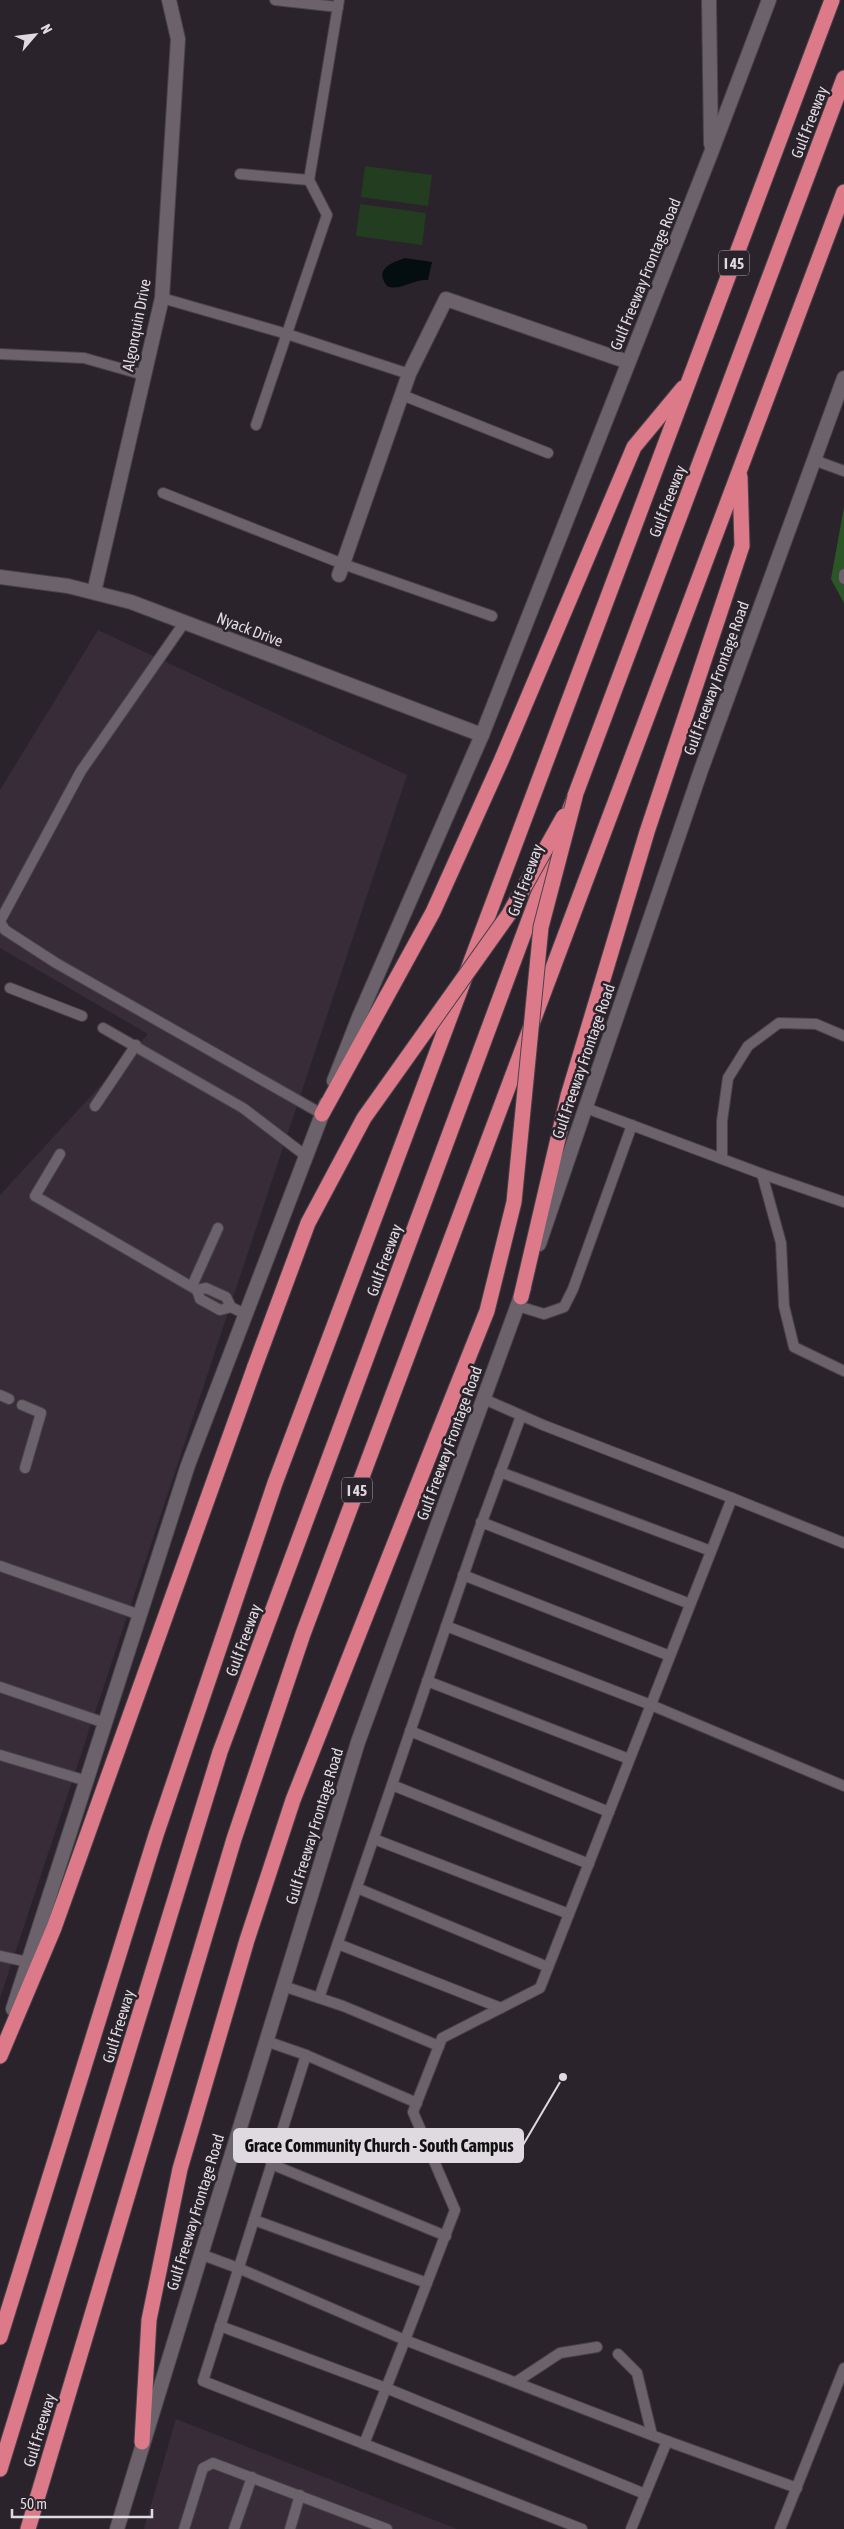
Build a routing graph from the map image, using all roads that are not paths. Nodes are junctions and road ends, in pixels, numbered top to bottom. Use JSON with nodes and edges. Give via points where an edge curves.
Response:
{"nodes":[{"id":1,"x":169,"y":0,"type":"edge"},
{"id":2,"x":275,"y":0,"type":"edge"},
{"id":3,"x":709,"y":0,"type":"edge"},
{"id":4,"x":769,"y":0,"type":"edge"},
{"id":5,"x":832,"y":0,"type":"edge"},
{"id":6,"x":338,"y":4,"type":"edge"},
{"id":7,"x":844,"y":78,"type":"edge"},
{"id":8,"x":712,"y":153,"type":"junction"},
{"id":9,"x":240,"y":174,"type":"dead end"},
{"id":10,"x":309,"y":180,"type":"junction"},
{"id":11,"x":844,"y":192,"type":"edge"},
{"id":12,"x":162,"y":298,"type":"junction"},
{"id":13,"x":287,"y":334,"type":"junction"},
{"id":14,"x":0,"y":354,"type":"edge"},
{"id":15,"x":628,"y":362,"type":"junction"},
{"id":16,"x":409,"y":374,"type":"junction"},
{"id":17,"x":144,"y":375,"type":"junction"},
{"id":18,"x":844,"y":378,"type":"edge"},
{"id":19,"x":690,"y":380,"type":"junction"},
{"id":20,"x":402,"y":395,"type":"junction"},
{"id":21,"x":256,"y":425,"type":"dead end"},
{"id":22,"x":548,"y":453,"type":"dead end"},
{"id":23,"x":814,"y":460,"type":"junction"},
{"id":24,"x":740,"y":470,"type":"junction"},
{"id":25,"x":844,"y":471,"type":"edge"},
{"id":26,"x":163,"y":493,"type":"dead end"},
{"id":27,"x":341,"y":570,"type":"junction"},
{"id":28,"x":844,"y":574,"type":"edge"},
{"id":29,"x":0,"y":578,"type":"edge"},
{"id":30,"x":844,"y":579,"type":"edge"},
{"id":31,"x":94,"y":592,"type":"junction"},
{"id":32,"x":492,"y":616,"type":"dead end"},
{"id":33,"x":184,"y":623,"type":"junction"},
{"id":34,"x":482,"y":735,"type":"junction"},
{"id":35,"x":575,"y":797,"type":"junction"},
{"id":36,"x":0,"y":921,"type":"edge"},
{"id":37,"x":10,"y":988,"type":"dead end"},
{"id":38,"x":82,"y":1016,"type":"dead end"},
{"id":39,"x":103,"y":1028,"type":"dead end"},
{"id":40,"x":844,"y":1036,"type":"edge"},
{"id":41,"x":136,"y":1045,"type":"junction"},
{"id":42,"x":95,"y":1106,"type":"dead end"},
{"id":43,"x":586,"y":1108,"type":"junction"},
{"id":44,"x":322,"y":1114,"type":"junction"},
{"id":45,"x":632,"y":1125,"type":"junction"},
{"id":46,"x":60,"y":1154,"type":"dead end"},
{"id":47,"x":306,"y":1156,"type":"junction"},
{"id":48,"x":722,"y":1159,"type":"junction"},
{"id":49,"x":762,"y":1174,"type":"junction"},
{"id":50,"x":844,"y":1202,"type":"edge"},
{"id":51,"x":218,"y":1228,"type":"dead end"},
{"id":52,"x":194,"y":1288,"type":"junction"},
{"id":53,"x":520,"y":1302,"type":"junction"},
{"id":54,"x":245,"y":1314,"type":"junction"},
{"id":55,"x":844,"y":1371,"type":"edge"},
{"id":56,"x":484,"y":1399,"type":"junction"},
{"id":57,"x":22,"y":1405,"type":"dead end"},
{"id":58,"x":521,"y":1416,"type":"junction"},
{"id":59,"x":25,"y":1468,"type":"dead end"},
{"id":60,"x":500,"y":1472,"type":"junction"},
{"id":61,"x":732,"y":1498,"type":"junction"},
{"id":62,"x":482,"y":1522,"type":"junction"},
{"id":63,"x":844,"y":1542,"type":"edge"},
{"id":64,"x":711,"y":1551,"type":"junction"},
{"id":65,"x":0,"y":1566,"type":"edge"},
{"id":66,"x":463,"y":1574,"type":"junction"},
{"id":67,"x":690,"y":1604,"type":"junction"},
{"id":68,"x":140,"y":1615,"type":"junction"},
{"id":69,"x":446,"y":1626,"type":"junction"},
{"id":70,"x":670,"y":1656,"type":"junction"},
{"id":71,"x":427,"y":1681,"type":"junction"},
{"id":72,"x":0,"y":1687,"type":"edge"},
{"id":73,"x":651,"y":1705,"type":"junction"},
{"id":74,"x":105,"y":1722,"type":"junction"},
{"id":75,"x":410,"y":1731,"type":"junction"},
{"id":76,"x":2,"y":1754,"type":"edge"},
{"id":77,"x":630,"y":1759,"type":"junction"},
{"id":78,"x":87,"y":1781,"type":"junction"},
{"id":79,"x":392,"y":1785,"type":"junction"},
{"id":80,"x":844,"y":1786,"type":"edge"},
{"id":81,"x":609,"y":1812,"type":"junction"},
{"id":82,"x":374,"y":1839,"type":"junction"},
{"id":83,"x":589,"y":1864,"type":"junction"},
{"id":84,"x":357,"y":1888,"type":"junction"},
{"id":85,"x":569,"y":1914,"type":"junction"},
{"id":86,"x":338,"y":1944,"type":"junction"},
{"id":87,"x":0,"y":1956,"type":"edge"},
{"id":88,"x":28,"y":1962,"type":"junction"},
{"id":89,"x":548,"y":1967,"type":"junction"},
{"id":90,"x":283,"y":1986,"type":"junction"},
{"id":91,"x":319,"y":1998,"type":"junction"},
{"id":92,"x":501,"y":2008,"type":"junction"},
{"id":93,"x":266,"y":2041,"type":"junction"},
{"id":94,"x":439,"y":2046,"type":"junction"},
{"id":95,"x":0,"y":2049,"type":"edge"},
{"id":96,"x":306,"y":2055,"type":"junction"},
{"id":97,"x":417,"y":2103,"type":"junction"},
{"id":98,"x":271,"y":2164,"type":"junction"},
{"id":99,"x":254,"y":2220,"type":"junction"},
{"id":100,"x":446,"y":2236,"type":"junction"},
{"id":101,"x":200,"y":2254,"type":"junction"},
{"id":102,"x":238,"y":2268,"type":"junction"},
{"id":103,"x":427,"y":2283,"type":"junction"},
{"id":104,"x":220,"y":2326,"type":"junction"},
{"id":105,"x":0,"y":2338,"type":"edge"},
{"id":106,"x":405,"y":2340,"type":"junction"},
{"id":107,"x":597,"y":2346,"type":"dead end"},
{"id":108,"x":618,"y":2354,"type":"dead end"},
{"id":109,"x":844,"y":2368,"type":"edge"},
{"id":110,"x":842,"y":2381,"type":"edge"},
{"id":111,"x":516,"y":2382,"type":"junction"},
{"id":112,"x":386,"y":2388,"type":"junction"},
{"id":113,"x":652,"y":2435,"type":"junction"},
{"id":114,"x":667,"y":2441,"type":"junction"},
{"id":115,"x":142,"y":2442,"type":"junction"},
{"id":116,"x":364,"y":2444,"type":"junction"},
{"id":117,"x":0,"y":2469,"type":"edge"},
{"id":118,"x":252,"y":2477,"type":"junction"},
{"id":119,"x":796,"y":2488,"type":"junction"},
{"id":120,"x":645,"y":2494,"type":"junction"},
{"id":121,"x":300,"y":2496,"type":"junction"},
{"id":122,"x":28,"y":2529,"type":"edge"},
{"id":123,"x":117,"y":2529,"type":"edge"},
{"id":124,"x":184,"y":2529,"type":"edge"},
{"id":125,"x":234,"y":2529,"type":"edge"},
{"id":126,"x":290,"y":2529,"type":"edge"},
{"id":127,"x":386,"y":2529,"type":"edge"},
{"id":128,"x":582,"y":2529,"type":"edge"},
{"id":129,"x":631,"y":2529,"type":"edge"},
{"id":130,"x":780,"y":2529,"type":"edge"}],
"edges":[{"from":1,"to":12,"type":"main road","name":"Algonquin Drive","via":[[178,40]]},
{"from":2,"to":6,"type":"lane"},
{"from":3,"to":8,"type":"main road"},
{"from":4,"to":8,"type":"main road","name":"Gulf Freeway Frontage Road"},
{"from":5,"to":19,"type":"highway","name":"Gulf Freeway","number":"I 45"},
{"from":6,"to":10,"type":"lane"},
{"from":7,"to":35,"type":"highway","name":"Gulf Freeway"},
{"from":8,"to":15,"type":"main road","name":"Gulf Freeway Frontage Road"},
{"from":9,"to":10,"type":"lane"},
{"from":10,"to":13,"type":"lane","via":[[327,215]]},
{"from":11,"to":24,"type":"highway","name":"Gulf Freeway","number":"I 45"},
{"from":12,"to":13,"type":"lane"},
{"from":12,"to":17,"type":"main road","name":"Algonquin Drive"},
{"from":13,"to":16,"type":"lane"},
{"from":13,"to":21,"type":"lane"},
{"from":14,"to":17,"type":"lane","via":[[84,358]]},
{"from":15,"to":16,"type":"main road","via":[[446,299]]},
{"from":15,"to":34,"type":"main road","name":"Gulf Freeway Frontage Road"},
{"from":16,"to":20,"type":"main road"},
{"from":17,"to":31,"type":"main road","name":"Algonquin Drive"},
{"from":18,"to":23,"type":"main road","name":"Gulf Freeway Frontage Road"},
{"from":19,"to":44,"type":"highway","via":[[634,446],[501,761],[433,912]]},
{"from":19,"to":105,"type":"highway","name":"Gulf Freeway","number":"I 45","via":[[275,1483],[156,1835]]},
{"from":20,"to":22,"type":"lane"},
{"from":20,"to":27,"type":"main road"},
{"from":23,"to":25,"type":"lane"},
{"from":23,"to":43,"type":"main road","name":"Gulf Freeway Frontage Road","via":[[701,770]]},
{"from":24,"to":53,"type":"highway","via":[[742,546],[647,832],[568,1096]]},
{"from":24,"to":122,"type":"highway","name":"Gulf Freeway","number":"I 45","via":[[303,1634],[234,1839]]},
{"from":26,"to":27,"type":"lane"},
{"from":27,"to":32,"type":"lane"},
{"from":28,"to":30,"type":"lane"},
{"from":29,"to":31,"type":"main road","name":"Nyack Drive","via":[[38,581]]},
{"from":31,"to":33,"type":"main road","name":"Nyack Drive"},
{"from":33,"to":34,"type":"main road","name":"Nyack Drive"},
{"from":33,"to":36,"type":"lane","via":[[81,771]]},
{"from":34,"to":44,"type":"main road","name":"Gulf Freeway Frontage Road","via":[[359,1017]]},
{"from":35,"to":95,"type":"highway","bridge":true,"via":[[509,914],[364,1118],[308,1223],[54,1928]]},
{"from":35,"to":115,"type":"highway","bridge":true,"via":[[541,927],[514,1202],[487,1311],[293,1800],[241,1959],[180,2169],[162,2254],[149,2320]]},
{"from":35,"to":117,"type":"highway","name":"Gulf Freeway","bridge":true,"via":[[224,1743]]},
{"from":36,"to":44,"type":"lane","via":[[5,930],[56,963]]},
{"from":37,"to":38,"type":"lane"},
{"from":39,"to":41,"type":"lane"},
{"from":40,"to":48,"type":"lane","via":[[816,1024],[779,1023],[748,1046],[728,1078],[722,1122]]},
{"from":41,"to":42,"type":"lane"},
{"from":41,"to":47,"type":"lane","via":[[243,1108]]},
{"from":43,"to":45,"type":"lane"},
{"from":43,"to":53,"type":"main road","name":"Gulf Freeway Frontage Road"},
{"from":44,"to":47,"type":"main road","name":"Gulf Freeway Frontage Road"},
{"from":45,"to":48,"type":"lane"},
{"from":45,"to":53,"type":"lane","via":[[564,1307],[544,1314]]},
{"from":46,"to":52,"type":"lane","via":[[36,1196]]},
{"from":47,"to":54,"type":"main road","name":"Gulf Freeway Frontage Road"},
{"from":48,"to":49,"type":"lane"},
{"from":49,"to":50,"type":"lane"},
{"from":49,"to":55,"type":"lane","via":[[781,1243],[784,1306],[794,1347]]},
{"from":51,"to":52,"type":"lane"},
{"from":52,"to":54,"type":"lane","via":[[206,1288],[226,1297],[231,1307]]},
{"from":53,"to":56,"type":"main road","name":"Gulf Freeway Frontage Road"},
{"from":54,"to":68,"type":"main road","name":"Gulf Freeway Frontage Road","via":[[188,1465]]},
{"from":56,"to":58,"type":"lane"},
{"from":56,"to":90,"type":"main road","name":"Gulf Freeway Frontage Road","via":[[358,1742]]},
{"from":57,"to":59,"type":"lane","via":[[41,1413]]},
{"from":58,"to":60,"type":"lane"},
{"from":58,"to":61,"type":"lane"},
{"from":60,"to":62,"type":"lane"},
{"from":60,"to":64,"type":"lane"},
{"from":61,"to":63,"type":"lane"},
{"from":61,"to":64,"type":"lane"},
{"from":62,"to":66,"type":"lane"},
{"from":62,"to":67,"type":"lane"},
{"from":64,"to":67,"type":"lane"},
{"from":65,"to":68,"type":"lane"},
{"from":66,"to":69,"type":"lane"},
{"from":66,"to":70,"type":"lane"},
{"from":67,"to":70,"type":"lane"},
{"from":68,"to":74,"type":"main road","name":"Gulf Freeway Frontage Road"},
{"from":69,"to":71,"type":"lane"},
{"from":69,"to":73,"type":"lane"},
{"from":70,"to":73,"type":"lane"},
{"from":71,"to":75,"type":"lane"},
{"from":71,"to":77,"type":"lane"},
{"from":72,"to":74,"type":"lane"},
{"from":73,"to":77,"type":"lane"},
{"from":73,"to":80,"type":"lane"},
{"from":74,"to":78,"type":"main road","name":"Gulf Freeway Frontage Road"},
{"from":75,"to":79,"type":"lane"},
{"from":75,"to":81,"type":"lane"},
{"from":76,"to":78,"type":"lane"},
{"from":77,"to":81,"type":"lane"},
{"from":78,"to":88,"type":"main road","name":"Gulf Freeway Frontage Road"},
{"from":79,"to":82,"type":"lane"},
{"from":79,"to":83,"type":"lane"},
{"from":81,"to":83,"type":"lane"},
{"from":82,"to":84,"type":"lane"},
{"from":82,"to":85,"type":"lane"},
{"from":83,"to":85,"type":"lane"},
{"from":84,"to":86,"type":"lane"},
{"from":84,"to":89,"type":"lane"},
{"from":85,"to":89,"type":"lane"},
{"from":86,"to":91,"type":"lane"},
{"from":86,"to":92,"type":"lane"},
{"from":87,"to":88,"type":"lane"},
{"from":88,"to":95,"type":"main road","name":"Gulf Freeway Frontage Road"},
{"from":89,"to":92,"type":"lane","via":[[540,1988]]},
{"from":90,"to":91,"type":"lane"},
{"from":90,"to":93,"type":"main road","name":"Gulf Freeway Frontage Road"},
{"from":91,"to":94,"type":"lane"},
{"from":92,"to":94,"type":"lane","via":[[442,2038]]},
{"from":93,"to":96,"type":"lane"},
{"from":93,"to":101,"type":"main road","name":"Gulf Freeway Frontage Road"},
{"from":94,"to":97,"type":"lane"},
{"from":96,"to":97,"type":"lane"},
{"from":96,"to":98,"type":"lane"},
{"from":97,"to":100,"type":"lane","via":[[413,2112],[455,2210]]},
{"from":98,"to":99,"type":"lane"},
{"from":98,"to":100,"type":"lane"},
{"from":99,"to":102,"type":"lane"},
{"from":99,"to":103,"type":"lane"},
{"from":100,"to":103,"type":"lane"},
{"from":101,"to":102,"type":"lane"},
{"from":101,"to":115,"type":"main road","name":"Gulf Freeway Frontage Road"},
{"from":102,"to":104,"type":"lane"},
{"from":102,"to":106,"type":"lane"},
{"from":103,"to":106,"type":"lane"},
{"from":104,"to":112,"type":"lane"},
{"from":104,"to":116,"type":"lane","via":[[203,2381]]},
{"from":106,"to":111,"type":"lane"},
{"from":106,"to":112,"type":"lane"},
{"from":107,"to":111,"type":"lane","via":[[560,2353]]},
{"from":108,"to":113,"type":"lane","via":[[638,2373]]},
{"from":109,"to":110,"type":"lane"},
{"from":110,"to":119,"type":"lane"},
{"from":111,"to":113,"type":"lane"},
{"from":112,"to":116,"type":"lane"},
{"from":112,"to":120,"type":"lane"},
{"from":113,"to":114,"type":"lane"},
{"from":114,"to":119,"type":"lane"},
{"from":114,"to":120,"type":"lane"},
{"from":115,"to":123,"type":"main road","name":"Gulf Freeway Frontage Road"},
{"from":116,"to":128,"type":"lane"},
{"from":118,"to":121,"type":"lane"},
{"from":118,"to":124,"type":"lane","via":[[213,2463],[203,2468]]},
{"from":118,"to":125,"type":"lane"},
{"from":119,"to":130,"type":"lane"},
{"from":120,"to":129,"type":"lane"},
{"from":121,"to":126,"type":"lane"},
{"from":121,"to":127,"type":"lane"}]}
